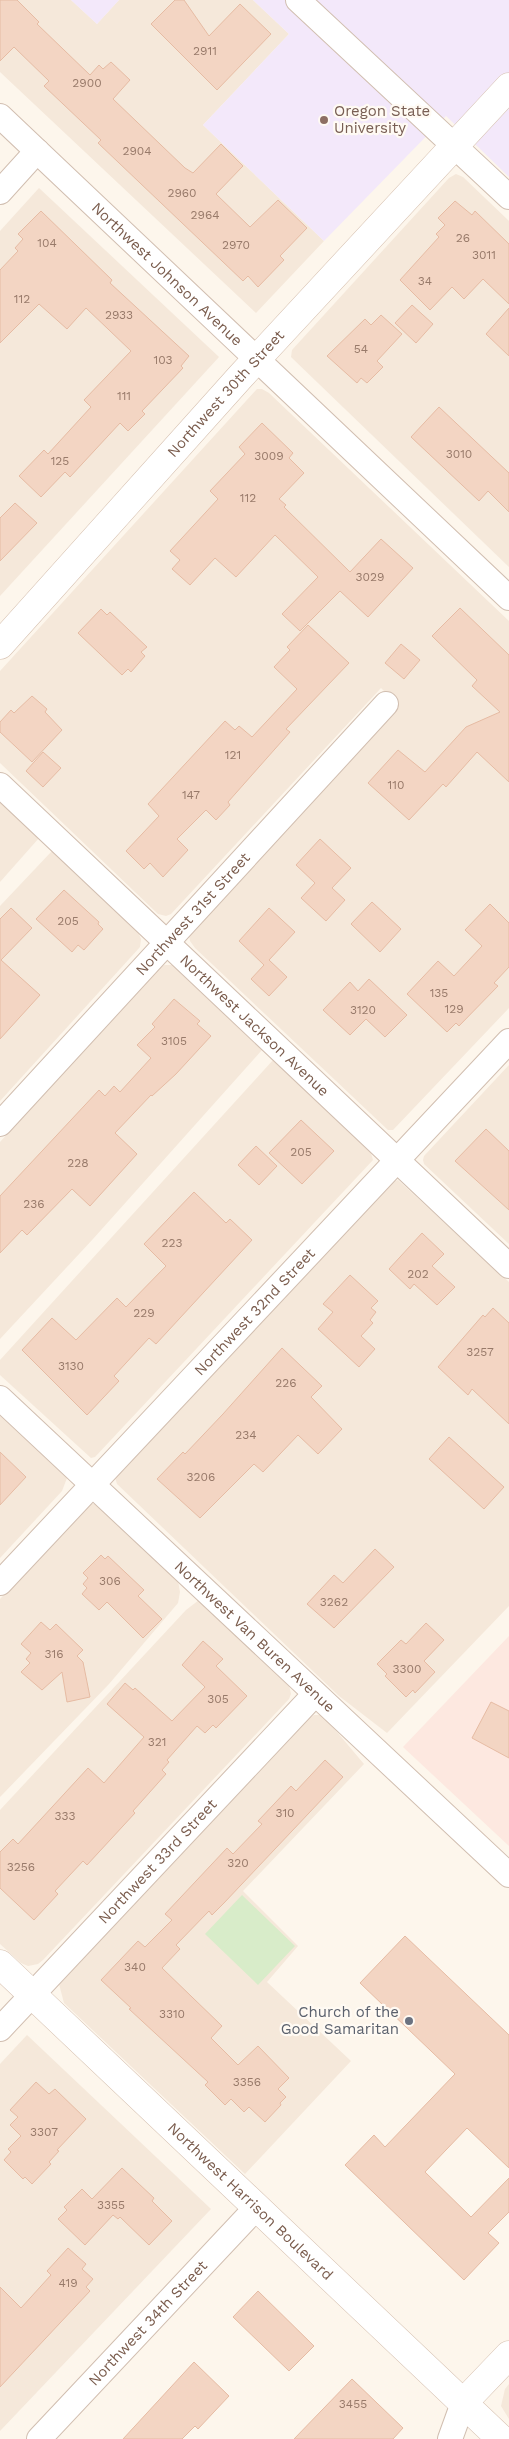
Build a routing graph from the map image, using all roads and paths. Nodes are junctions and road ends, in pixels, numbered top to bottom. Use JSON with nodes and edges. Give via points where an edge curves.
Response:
{"nodes":[{"id":1,"x":298,"y":0,"type":"edge"},
{"id":2,"x":509,"y":87,"type":"edge"},
{"id":3,"x":0,"y":116,"type":"edge"},
{"id":4,"x":454,"y":144,"type":"junction"},
{"id":5,"x":37,"y":151,"type":"junction"},
{"id":6,"x":0,"y":192,"type":"edge"},
{"id":7,"x":509,"y":197,"type":"edge"},
{"id":8,"x":256,"y":359,"type":"junction"},
{"id":9,"x":509,"y":598,"type":"edge"},
{"id":10,"x":0,"y":645,"type":"edge"},
{"id":11,"x":386,"y":704,"type":"dead end"},
{"id":12,"x":0,"y":785,"type":"edge"},
{"id":13,"x":167,"y":943,"type":"junction"},
{"id":14,"x":509,"y":1041,"type":"edge"},
{"id":15,"x":0,"y":1124,"type":"edge"},
{"id":16,"x":398,"y":1160,"type":"junction"},
{"id":17,"x":509,"y":1266,"type":"edge"},
{"id":18,"x":0,"y":1398,"type":"edge"},
{"id":19,"x":93,"y":1485,"type":"junction"},
{"id":20,"x":0,"y":1583,"type":"edge"},
{"id":21,"x":315,"y":1694,"type":"junction"},
{"id":22,"x":509,"y":1875,"type":"edge"},
{"id":23,"x":0,"y":1964,"type":"edge"},
{"id":24,"x":32,"y":1995,"type":"junction"},
{"id":25,"x":0,"y":2029,"type":"edge"},
{"id":26,"x":256,"y":2208,"type":"junction"},
{"id":27,"x":509,"y":2354,"type":"edge"},
{"id":28,"x":463,"y":2403,"type":"junction"},
{"id":29,"x":39,"y":2439,"type":"edge"},
{"id":30,"x":450,"y":2439,"type":"edge"},
{"id":31,"x":501,"y":2439,"type":"edge"}],
"edges":[{"from":1,"to":4,"type":"street"},
{"from":2,"to":4,"type":"main road","name":"Northwest 30th Street"},
{"from":3,"to":5,"type":"street","name":"Northwest Johnson Avenue"},
{"from":4,"to":7,"type":"street"},
{"from":4,"to":8,"type":"main road","name":"Northwest 30th Street"},
{"from":5,"to":6,"type":"street"},
{"from":5,"to":8,"type":"street","name":"Northwest Johnson Avenue"},
{"from":8,"to":9,"type":"street","name":"Northwest Johnson Avenue"},
{"from":8,"to":10,"type":"main road","name":"Northwest 30th Street"},
{"from":11,"to":13,"type":"street","name":"Northwest 31st Street"},
{"from":12,"to":13,"type":"street","name":"Northwest Jackson Avenue"},
{"from":13,"to":15,"type":"street","name":"Northwest 31st Street"},
{"from":13,"to":16,"type":"street","name":"Northwest Jackson Avenue"},
{"from":14,"to":16,"type":"street","name":"Northwest 32nd Street"},
{"from":16,"to":17,"type":"street","name":"Northwest Jackson Avenue"},
{"from":16,"to":19,"type":"street","name":"Northwest 32nd Street"},
{"from":18,"to":19,"type":"street","name":"Northwest Van Buren Avenue"},
{"from":19,"to":20,"type":"street","name":"Northwest 32nd Street"},
{"from":19,"to":21,"type":"street","name":"Northwest Van Buren Avenue"},
{"from":21,"to":22,"type":"street","name":"Northwest Van Buren Avenue"},
{"from":21,"to":24,"type":"street","name":"Northwest 33rd Street"},
{"from":23,"to":24,"type":"main road","name":"Northwest Harrison Boulevard"},
{"from":24,"to":25,"type":"street","name":"Northwest 33rd Street"},
{"from":24,"to":26,"type":"main road","name":"Northwest Harrison Boulevard"},
{"from":26,"to":28,"type":"main road","name":"Northwest Harrison Boulevard"},
{"from":26,"to":29,"type":"street","name":"Northwest 34th Street"},
{"from":27,"to":28,"type":"main road"},
{"from":28,"to":30,"type":"street"},
{"from":28,"to":31,"type":"main road","name":"Northwest Harrison Boulevard"}]}
